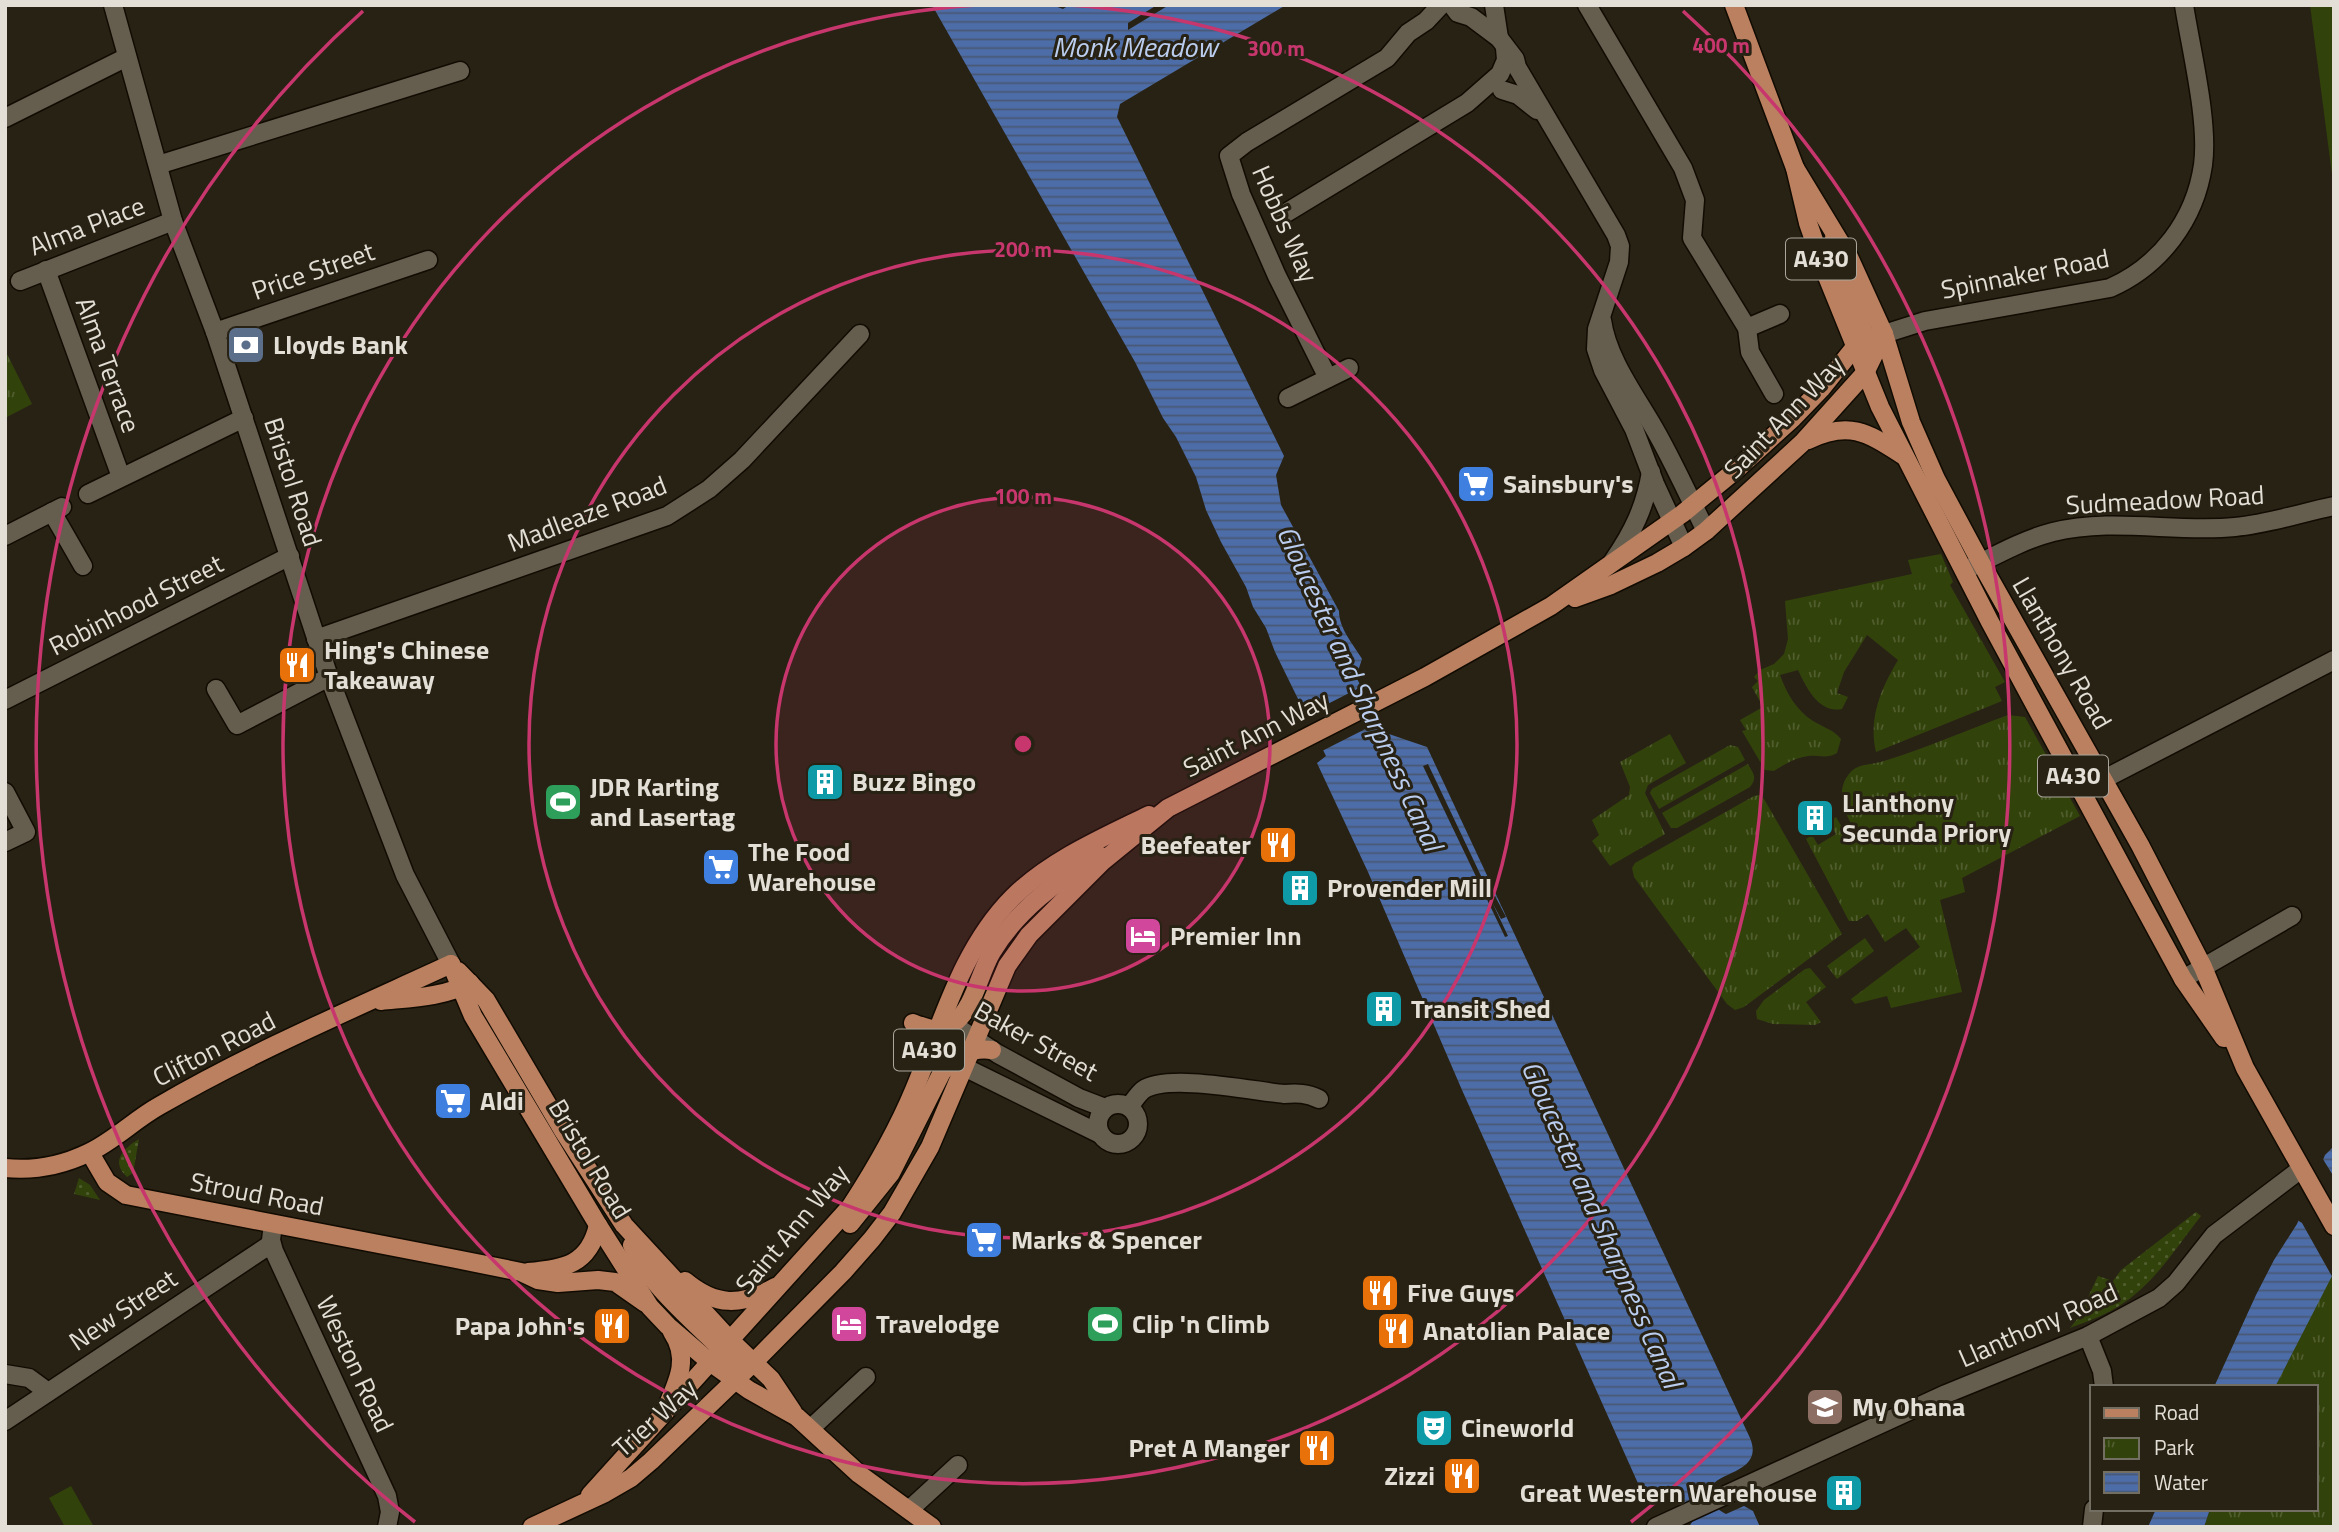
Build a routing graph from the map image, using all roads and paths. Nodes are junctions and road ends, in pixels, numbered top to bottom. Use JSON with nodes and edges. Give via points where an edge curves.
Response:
{"nodes":[{"id":1,"x":113,"y":5,"type":"edge"},
{"id":2,"x":1441,"y":5,"type":"edge"},
{"id":3,"x":1493,"y":5,"type":"edge"},
{"id":4,"x":1587,"y":5,"type":"edge"},
{"id":5,"x":1734,"y":5,"type":"edge"},
{"id":6,"x":2184,"y":5,"type":"edge"},
{"id":7,"x":1463,"y":13,"type":"edge"},
{"id":8,"x":1426,"y":22,"type":"junction"},
{"id":9,"x":1502,"y":43,"type":"junction"},
{"id":10,"x":127,"y":58,"type":"junction"},
{"id":11,"x":1517,"y":67,"type":"junction"},
{"id":12,"x":460,"y":71,"type":"dead end"},
{"id":13,"x":1502,"y":90,"type":"junction"},
{"id":14,"x":1467,"y":103,"type":"junction"},
{"id":15,"x":1545,"y":117,"type":"junction"},
{"id":16,"x":5,"y":118,"type":"edge"},
{"id":17,"x":158,"y":165,"type":"junction"},
{"id":18,"x":1795,"y":167,"type":"junction"},
{"id":19,"x":1281,"y":216,"type":"dead end"},
{"id":20,"x":173,"y":220,"type":"junction"},
{"id":21,"x":429,"y":260,"type":"dead end"},
{"id":22,"x":46,"y":270,"type":"junction"},
{"id":23,"x":20,"y":281,"type":"dead end"},
{"id":24,"x":1780,"y":314,"type":"dead end"},
{"id":25,"x":1602,"y":320,"type":"junction"},
{"id":26,"x":1747,"y":328,"type":"junction"},
{"id":27,"x":215,"y":331,"type":"junction"},
{"id":28,"x":860,"y":334,"type":"dead end"},
{"id":29,"x":1870,"y":345,"type":"junction"},
{"id":30,"x":1349,"y":368,"type":"dead end"},
{"id":31,"x":1865,"y":373,"type":"junction"},
{"id":32,"x":1328,"y":378,"type":"junction"},
{"id":33,"x":1774,"y":394,"type":"dead end"},
{"id":34,"x":1288,"y":398,"type":"dead end"},
{"id":35,"x":244,"y":418,"type":"junction"},
{"id":36,"x":1802,"y":443,"type":"junction"},
{"id":37,"x":1904,"y":456,"type":"junction"},
{"id":38,"x":1651,"y":471,"type":"junction"},
{"id":39,"x":121,"y":477,"type":"junction"},
{"id":40,"x":88,"y":494,"type":"dead end"},
{"id":41,"x":1693,"y":505,"type":"junction"},
{"id":42,"x":2334,"y":506,"type":"edge"},
{"id":43,"x":1672,"y":521,"type":"junction"},
{"id":44,"x":1706,"y":531,"type":"junction"},
{"id":45,"x":5,"y":536,"type":"edge"},
{"id":46,"x":1684,"y":547,"type":"junction"},
{"id":47,"x":290,"y":556,"type":"junction"},
{"id":48,"x":1981,"y":563,"type":"junction"},
{"id":49,"x":83,"y":566,"type":"dead end"},
{"id":50,"x":1609,"y":567,"type":"junction"},
{"id":51,"x":1964,"y":572,"type":"junction"},
{"id":52,"x":1551,"y":606,"type":"junction"},
{"id":53,"x":316,"y":639,"type":"junction"},
{"id":54,"x":2334,"y":660,"type":"edge"},
{"id":55,"x":328,"y":677,"type":"junction"},
{"id":56,"x":216,"y":689,"type":"dead end"},
{"id":57,"x":5,"y":700,"type":"edge"},
{"id":58,"x":2104,"y":779,"type":"junction"},
{"id":59,"x":2081,"y":791,"type":"junction"},
{"id":60,"x":5,"y":792,"type":"edge"},
{"id":61,"x":1168,"y":808,"type":"junction"},
{"id":62,"x":1144,"y":828,"type":"junction"},
{"id":63,"x":5,"y":842,"type":"edge"},
{"id":64,"x":2292,"y":916,"type":"dead end"},
{"id":65,"x":451,"y":964,"type":"junction"},
{"id":66,"x":2203,"y":967,"type":"junction"},
{"id":67,"x":2183,"y":979,"type":"junction"},
{"id":68,"x":465,"y":985,"type":"junction"},
{"id":69,"x":367,"y":1002,"type":"junction"},
{"id":70,"x":913,"y":1023,"type":"dead end"},
{"id":71,"x":941,"y":1029,"type":"junction"},
{"id":72,"x":974,"y":1045,"type":"junction"},
{"id":73,"x":959,"y":1064,"type":"junction"},
{"id":74,"x":2245,"y":1068,"type":"junction"},
{"id":75,"x":1319,"y":1099,"type":"dead end"},
{"id":76,"x":1129,"y":1107,"type":"junction"},
{"id":77,"x":1105,"y":1108,"type":"junction"},
{"id":78,"x":1100,"y":1134,"type":"junction"},
{"id":79,"x":90,"y":1153,"type":"junction"},
{"id":80,"x":5,"y":1168,"type":"edge"},
{"id":81,"x":2302,"y":1171,"type":"junction"},
{"id":82,"x":273,"y":1224,"type":"junction"},
{"id":83,"x":598,"y":1225,"type":"junction"},
{"id":84,"x":2334,"y":1226,"type":"edge"},
{"id":85,"x":628,"y":1230,"type":"junction"},
{"id":86,"x":271,"y":1244,"type":"junction"},
{"id":87,"x":521,"y":1272,"type":"junction"},
{"id":88,"x":793,"y":1273,"type":"junction"},
{"id":89,"x":650,"y":1307,"type":"junction"},
{"id":90,"x":668,"y":1326,"type":"junction"},
{"id":91,"x":2088,"y":1336,"type":"junction"},
{"id":92,"x":721,"y":1351,"type":"junction"},
{"id":93,"x":754,"y":1362,"type":"junction"},
{"id":94,"x":5,"y":1374,"type":"edge"},
{"id":95,"x":866,"y":1377,"type":"dead end"},
{"id":96,"x":736,"y":1380,"type":"junction"},
{"id":97,"x":2104,"y":1385,"type":"edge"},
{"id":98,"x":48,"y":1391,"type":"junction"},
{"id":99,"x":662,"y":1416,"type":"junction"},
{"id":100,"x":5,"y":1421,"type":"edge"},
{"id":101,"x":804,"y":1423,"type":"junction"},
{"id":102,"x":958,"y":1465,"type":"dead end"},
{"id":103,"x":583,"y":1502,"type":"junction"},
{"id":104,"x":909,"y":1510,"type":"junction"},
{"id":105,"x":930,"y":1526,"type":"edge"},
{"id":106,"x":1658,"y":1526,"type":"edge"},
{"id":107,"x":387,"y":1527,"type":"edge"},
{"id":108,"x":532,"y":1527,"type":"edge"}],
"edges":[{"from":1,"to":10,"type":"street","name":"Bristol Road"},
{"from":2,"to":8,"type":"street","name":"Hobbs Way"},
{"from":3,"to":7,"type":"street","via":[[1485,13]]},
{"from":3,"to":9,"type":"street"},
{"from":4,"to":26,"type":"street","via":[[1683,168],[1695,200],[1692,238]]},
{"from":5,"to":18,"type":"main road","number":"A430"},
{"from":6,"to":29,"type":"street","name":"Spinnaker Road","via":[[2203,125],[2203,165],[2193,200],[2164,251],[2131,279],[2110,288],[1925,321]]},
{"from":7,"to":8,"type":"street"},
{"from":7,"to":9,"type":"street"},
{"from":8,"to":32,"type":"street","name":"Hobbs Way","via":[[1408,33],[1387,58],[1229,156],[1277,276]]},
{"from":9,"to":11,"type":"street"},
{"from":9,"to":14,"type":"street","via":[[1506,60],[1500,74]]},
{"from":10,"to":16,"type":"street"},
{"from":10,"to":17,"type":"street","name":"Bristol Road"},
{"from":11,"to":13,"type":"street"},
{"from":11,"to":15,"type":"street"},
{"from":12,"to":17,"type":"street"},
{"from":13,"to":14,"type":"street"},
{"from":13,"to":15,"type":"street","via":[[1518,95]]},
{"from":14,"to":19,"type":"street"},
{"from":15,"to":25,"type":"street","via":[[1619,246],[1618,271]]},
{"from":17,"to":20,"type":"street","name":"Bristol Road"},
{"from":18,"to":29,"type":"main road","number":"A430","via":[[1808,223]]},
{"from":18,"to":29,"type":"main road","via":[[1849,257]]},
{"from":20,"to":22,"type":"street","name":"Alma Place"},
{"from":20,"to":27,"type":"street","name":"Bristol Road"},
{"from":21,"to":27,"type":"street","name":"Price Street"},
{"from":22,"to":23,"type":"street","name":"Alma Place"},
{"from":22,"to":39,"type":"street","name":"Alma Terrace"},
{"from":24,"to":26,"type":"street"},
{"from":25,"to":38,"type":"street","via":[[1595,338],[1599,361]]},
{"from":25,"to":41,"type":"street","via":[[1618,364]]},
{"from":26,"to":33,"type":"street","via":[[1750,352]]},
{"from":27,"to":35,"type":"street","name":"Bristol Road"},
{"from":28,"to":53,"type":"street","name":"Madleaze Road","via":[[742,460],[667,516]]},
{"from":29,"to":31,"type":"main road","number":"A430"},
{"from":29,"to":41,"type":"main road","name":"Saint Ann Way","number":"A430"},
{"from":29,"to":48,"type":"main road","name":"Llanthony Road","via":[[1902,397],[1920,445]]},
{"from":30,"to":32,"type":"street"},
{"from":31,"to":36,"type":"main road","name":"Saint Ann Way"},
{"from":31,"to":37,"type":"main road","number":"A430"},
{"from":32,"to":34,"type":"street"},
{"from":35,"to":39,"type":"street"},
{"from":35,"to":47,"type":"street","name":"Bristol Road"},
{"from":36,"to":37,"type":"main road","via":[[1821,434],[1852,429]]},
{"from":36,"to":44,"type":"main road","name":"Saint Ann Way"},
{"from":37,"to":51,"type":"main road","name":"Llanthony Road","number":"A430"},
{"from":38,"to":43,"type":"street"},
{"from":38,"to":50,"type":"street","via":[[1636,525]]},
{"from":39,"to":40,"type":"street"},
{"from":41,"to":43,"type":"main road","name":"Saint Ann Way","number":"A430"},
{"from":41,"to":44,"type":"street"},
{"from":42,"to":48,"type":"street","name":"Sudmeadow Road","via":[[2233,527],[2107,526],[2056,531]]},
{"from":43,"to":46,"type":"street"},
{"from":43,"to":50,"type":"main road","name":"Saint Ann Way","number":"A430"},
{"from":44,"to":46,"type":"main road","name":"Saint Ann Way"},
{"from":45,"to":49,"type":"street","via":[[57,510]]},
{"from":46,"to":52,"type":"main road","name":"Saint Ann Way","via":[[1634,575]]},
{"from":47,"to":53,"type":"street","name":"Bristol Road"},
{"from":47,"to":57,"type":"street","name":"Robinhood Street"},
{"from":48,"to":51,"type":"street","name":"Sudmeadow Road"},
{"from":48,"to":58,"type":"main road","name":"Llanthony Road"},
{"from":50,"to":52,"type":"main road","name":"Saint Ann Way","number":"A430"},
{"from":51,"to":59,"type":"main road","name":"Llanthony Road","number":"A430"},
{"from":52,"to":61,"type":"main road","name":"Saint Ann Way","number":"A430","via":[[1425,677]]},
{"from":53,"to":55,"type":"street","name":"Bristol Road"},
{"from":54,"to":58,"type":"street"},
{"from":55,"to":56,"type":"street","via":[[237,725]]},
{"from":55,"to":65,"type":"street","name":"Bristol Road","via":[[405,875]]},
{"from":58,"to":59,"type":"street"},
{"from":58,"to":66,"type":"main road","name":"Llanthony Road"},
{"from":59,"to":67,"type":"main road","name":"Llanthony Road","number":"A430"},
{"from":60,"to":63,"type":"street","via":[[26,832]]},
{"from":61,"to":62,"type":"main road","name":"Saint Ann Way","number":"A430"},
{"from":61,"to":71,"type":"main road","name":"Saint Ann Way","number":"A430","via":[[1079,851],[1013,897],[979,939]]},
{"from":62,"to":71,"type":"main road","via":[[1082,865],[1031,904],[993,950],[969,1004]]},
{"from":62,"to":72,"type":"main road","name":"Saint Ann Way","number":"A430","via":[[1103,861],[1030,935],[1007,966]]},
{"from":64,"to":66,"type":"street"},
{"from":65,"to":68,"type":"main road","name":"Bristol Road"},
{"from":65,"to":69,"type":"main road","name":"Clifton Road"},
{"from":66,"to":67,"type":"street"},
{"from":66,"to":74,"type":"main road","name":"Llanthony Road"},
{"from":67,"to":74,"type":"main road","name":"Llanthony Road","number":"A430"},
{"from":68,"to":69,"type":"main road","name":"Clifton Road"},
{"from":68,"to":83,"type":"main road","name":"Bristol Road","via":[[473,1016]]},
{"from":68,"to":85,"type":"main road","name":"Bristol Road","via":[[486,1000]]},
{"from":69,"to":79,"type":"main road","name":"Clifton Road","via":[[157,1107]]},
{"from":70,"to":71,"type":"main road"},
{"from":71,"to":72,"type":"street","name":"Baker Street"},
{"from":71,"to":73,"type":"street","name":"Baker Street"},
{"from":71,"to":88,"type":"main road","name":"Saint Ann Way","number":"A430","via":[[880,1163],[851,1206]]},
{"from":72,"to":73,"type":"main road","name":"Saint Ann Way","number":"A430"},
{"from":72,"to":77,"type":"street","name":"Baker Street"},
{"from":73,"to":78,"type":"street","name":"Baker Street"},
{"from":73,"to":88,"type":"main road","via":[[942,1072],[884,1184],[843,1231]]},
{"from":73,"to":93,"type":"main road","name":"Saint Ann Way","number":"A430","via":[[930,1147],[892,1213],[843,1272]]},
{"from":74,"to":81,"type":"main road","name":"Llanthony Road","number":"A430"},
{"from":75,"to":76,"type":"street","via":[[1181,1082],[1143,1090]]},
{"from":76,"to":77,"type":"street","via":[[1115,1104]]},
{"from":76,"to":78,"type":"street","via":[[1138,1123],[1128,1141],[1111,1143]]},
{"from":77,"to":78,"type":"street","via":[[1097,1120]]},
{"from":79,"to":80,"type":"main road","via":[[41,1169]]},
{"from":79,"to":82,"type":"main road","name":"Stroud Road","via":[[107,1181],[126,1195]]},
{"from":81,"to":84,"type":"main road","number":"A430"},
{"from":81,"to":91,"type":"street","name":"Llanthony Road","via":[[2214,1236],[2159,1298]]},
{"from":82,"to":86,"type":"street"},
{"from":82,"to":87,"type":"main road","name":"Stroud Road"},
{"from":83,"to":87,"type":"main road","name":"Stroud Road","via":[[579,1260]]},
{"from":83,"to":89,"type":"main road","name":"Bristol Road"},
{"from":85,"to":88,"type":"main road","via":[[688,1283],[717,1299],[754,1298]]},
{"from":85,"to":92,"type":"main road","via":[[636,1256]]},
{"from":86,"to":98,"type":"street","name":"New Street"},
{"from":86,"to":107,"type":"street","name":"Weston Road","via":[[387,1496]]},
{"from":87,"to":89,"type":"main road","name":"Stroud Road","via":[[558,1283],[615,1282]]},
{"from":88,"to":92,"type":"main road","name":"Saint Ann Way","number":"A430"},
{"from":89,"to":90,"type":"main road","name":"Bristol Road"},
{"from":90,"to":92,"type":"main road","name":"Bristol Road"},
{"from":90,"to":99,"type":"main road","via":[[682,1357],[681,1371]]},
{"from":91,"to":97,"type":"street"},
{"from":91,"to":106,"type":"street","name":"Llanthony Road","via":[[1946,1394]]},
{"from":92,"to":93,"type":"main road"},
{"from":92,"to":96,"type":"main road"},
{"from":92,"to":99,"type":"main road","name":"Trier Way","number":"A430"},
{"from":93,"to":96,"type":"main road","name":"Trier Way","number":"A430"},
{"from":93,"to":101,"type":"main road"},
{"from":94,"to":98,"type":"street","via":[[29,1378]]},
{"from":95,"to":101,"type":"street"},
{"from":96,"to":101,"type":"main road"},
{"from":96,"to":103,"type":"main road","name":"Trier Way","number":"A430","via":[[631,1478]]},
{"from":98,"to":100,"type":"street","name":"New Street"},
{"from":99,"to":103,"type":"main road","name":"Trier Way","number":"A430"},
{"from":101,"to":104,"type":"main road","via":[[859,1474]]},
{"from":102,"to":104,"type":"street"},
{"from":103,"to":108,"type":"main road","name":"Trier Way","number":"A430"},
{"from":104,"to":105,"type":"main road"}]}
